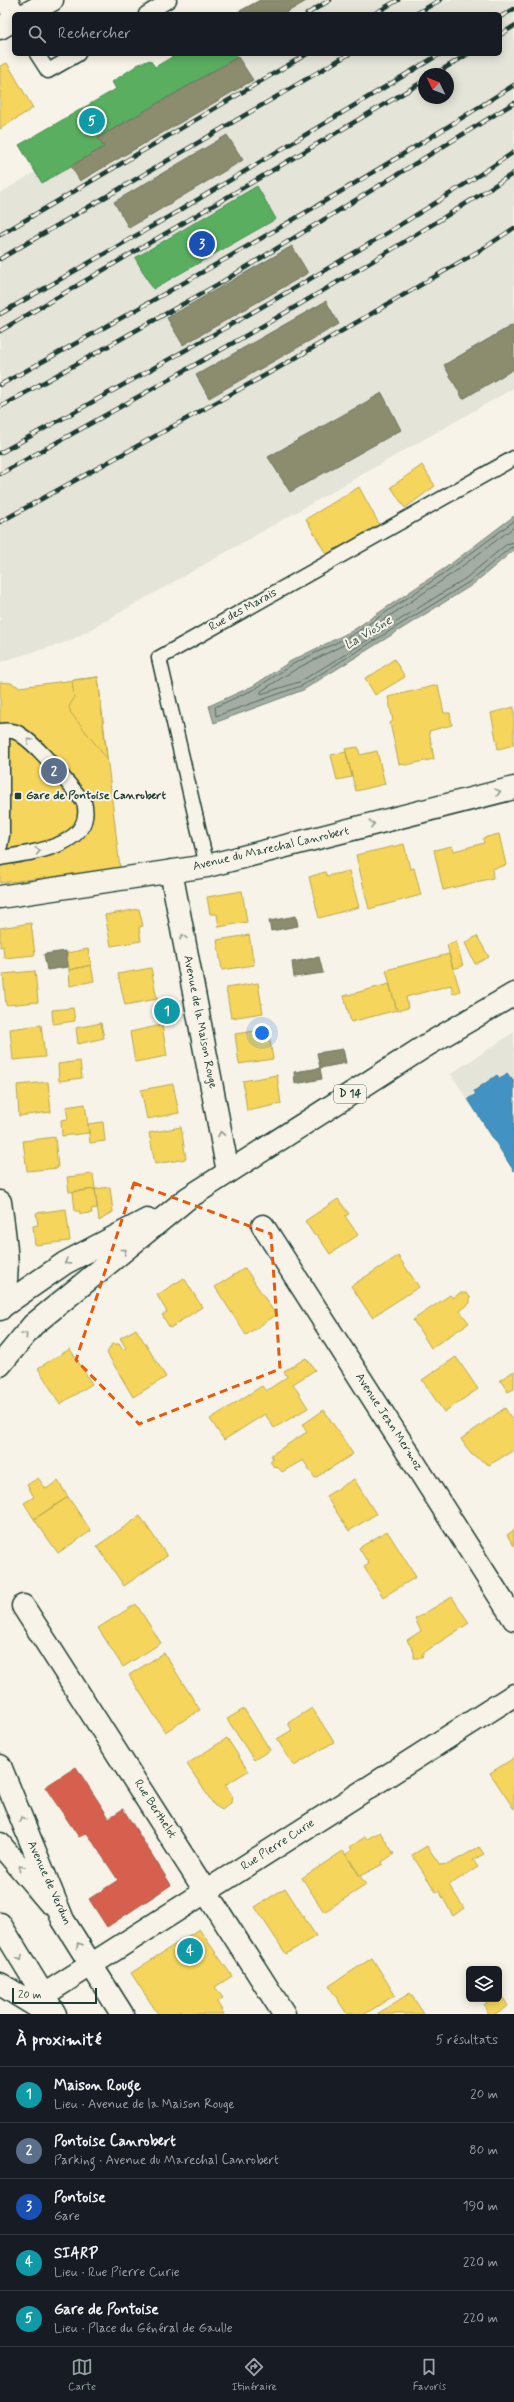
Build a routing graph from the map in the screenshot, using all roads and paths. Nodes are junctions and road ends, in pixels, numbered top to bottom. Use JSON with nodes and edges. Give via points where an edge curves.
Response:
{"nodes":[{"id":1,"x":6,"y":0,"type":"edge"},
{"id":2,"x":52,"y":0,"type":"edge"},
{"id":3,"x":169,"y":0,"type":"edge"},
{"id":4,"x":13,"y":12,"type":"edge"},
{"id":5,"x":30,"y":12,"type":"edge"},
{"id":6,"x":149,"y":12,"type":"edge"},
{"id":7,"x":12,"y":21,"type":"edge"},
{"id":8,"x":0,"y":28,"type":"edge"},
{"id":9,"x":39,"y":56,"type":"edge"},
{"id":10,"x":74,"y":56,"type":"edge"},
{"id":11,"x":514,"y":458,"type":"edge"},
{"id":12,"x":1,"y":731,"type":"edge"},
{"id":13,"x":514,"y":788,"type":"edge"},
{"id":14,"x":0,"y":846,"type":"edge"},
{"id":15,"x":0,"y":858,"type":"edge"},
{"id":16,"x":207,"y":866,"type":"junction"},
{"id":17,"x":171,"y":871,"type":"junction"},
{"id":18,"x":0,"y":897,"type":"edge"},
{"id":19,"x":514,"y":994,"type":"edge"},
{"id":20,"x":228,"y":1172,"type":"junction"},
{"id":21,"x":188,"y":1198,"type":"junction"},
{"id":22,"x":0,"y":1202,"type":"edge"},
{"id":23,"x":264,"y":1226,"type":"dead end"},
{"id":24,"x":0,"y":1308,"type":"edge"},
{"id":25,"x":0,"y":1365,"type":"edge"},
{"id":26,"x":23,"y":1606,"type":"dead end"},
{"id":27,"x":514,"y":1619,"type":"edge"},
{"id":28,"x":514,"y":1695,"type":"edge"},
{"id":29,"x":0,"y":1766,"type":"edge"},
{"id":30,"x":0,"y":1844,"type":"edge"},
{"id":31,"x":207,"y":1891,"type":"junction"},
{"id":32,"x":63,"y":1920,"type":"junction"},
{"id":33,"x":0,"y":1924,"type":"edge"},
{"id":34,"x":91,"y":1965,"type":"junction"},
{"id":35,"x":0,"y":1984,"type":"edge"},
{"id":36,"x":46,"y":2005,"type":"edge"},
{"id":37,"x":55,"y":2014,"type":"edge"},
{"id":38,"x":122,"y":2014,"type":"edge"},
{"id":39,"x":284,"y":2014,"type":"edge"}],
"edges":[{"from":1,"to":4,"type":"street"},
{"from":2,"to":5,"type":"street"},
{"from":3,"to":6,"type":"lane"},
{"from":7,"to":8,"type":"street"},
{"from":9,"to":10,"type":"lane","via":[[48,71]]},
{"from":11,"to":16,"type":"lane","name":"Rue des Marais","via":[[158,658]]},
{"from":12,"to":14,"type":"lane"},
{"from":15,"to":12,"type":"lane","one_way":true,"via":[[57,847],[70,839],[79,829],[86,810],[84,802],[34,746],[21,734],[8,730]]},
{"from":16,"to":13,"type":"street","name":"Avenue du Marechal Canrobert","one_way":true},
{"from":16,"to":17,"type":"street","name":"Avenue du Marechal Canrobert"},
{"from":17,"to":18,"type":"street","name":"Avenue du Marechal Canrobert"},
{"from":20,"to":17,"type":"street","name":"Avenue de la Maison Rouge","one_way":true},
{"from":19,"to":20,"type":"street","number":"D 14","via":[[427,1045]]},
{"from":20,"to":21,"type":"street","number":"D 14"},
{"from":21,"to":24,"type":"street","number":"D 14","one_way":true,"via":[[65,1263]]},
{"from":25,"to":21,"type":"street","number":"D 14","one_way":true,"via":[[33,1325]]},
{"from":22,"to":24,"type":"street","via":[[5,1237],[6,1284]]},
{"from":23,"to":27,"type":"street","name":"Avenue Jean Mermoz"},
{"from":26,"to":31,"type":"street","name":"Rue Berthelot"},
{"from":28,"to":31,"type":"street","name":"Rue Pierre Curie"},
{"from":32,"to":29,"type":"street","name":"Avenue de Verdun","one_way":true},
{"from":32,"to":30,"type":"street","one_way":true},
{"from":31,"to":34,"type":"street","name":"Rue Pierre Curie"},
{"from":31,"to":39,"type":"street","name":"Rue Berthelot"},
{"from":34,"to":32,"type":"street","name":"Avenue de Verdun","one_way":true},
{"from":33,"to":36,"type":"street","one_way":true},
{"from":34,"to":36,"type":"street","name":"Rue Pierre Curie"},
{"from":34,"to":38,"type":"street","name":"Avenue de Verdun"},
{"from":35,"to":36,"type":"street"},
{"from":36,"to":37,"type":"street"}]}
